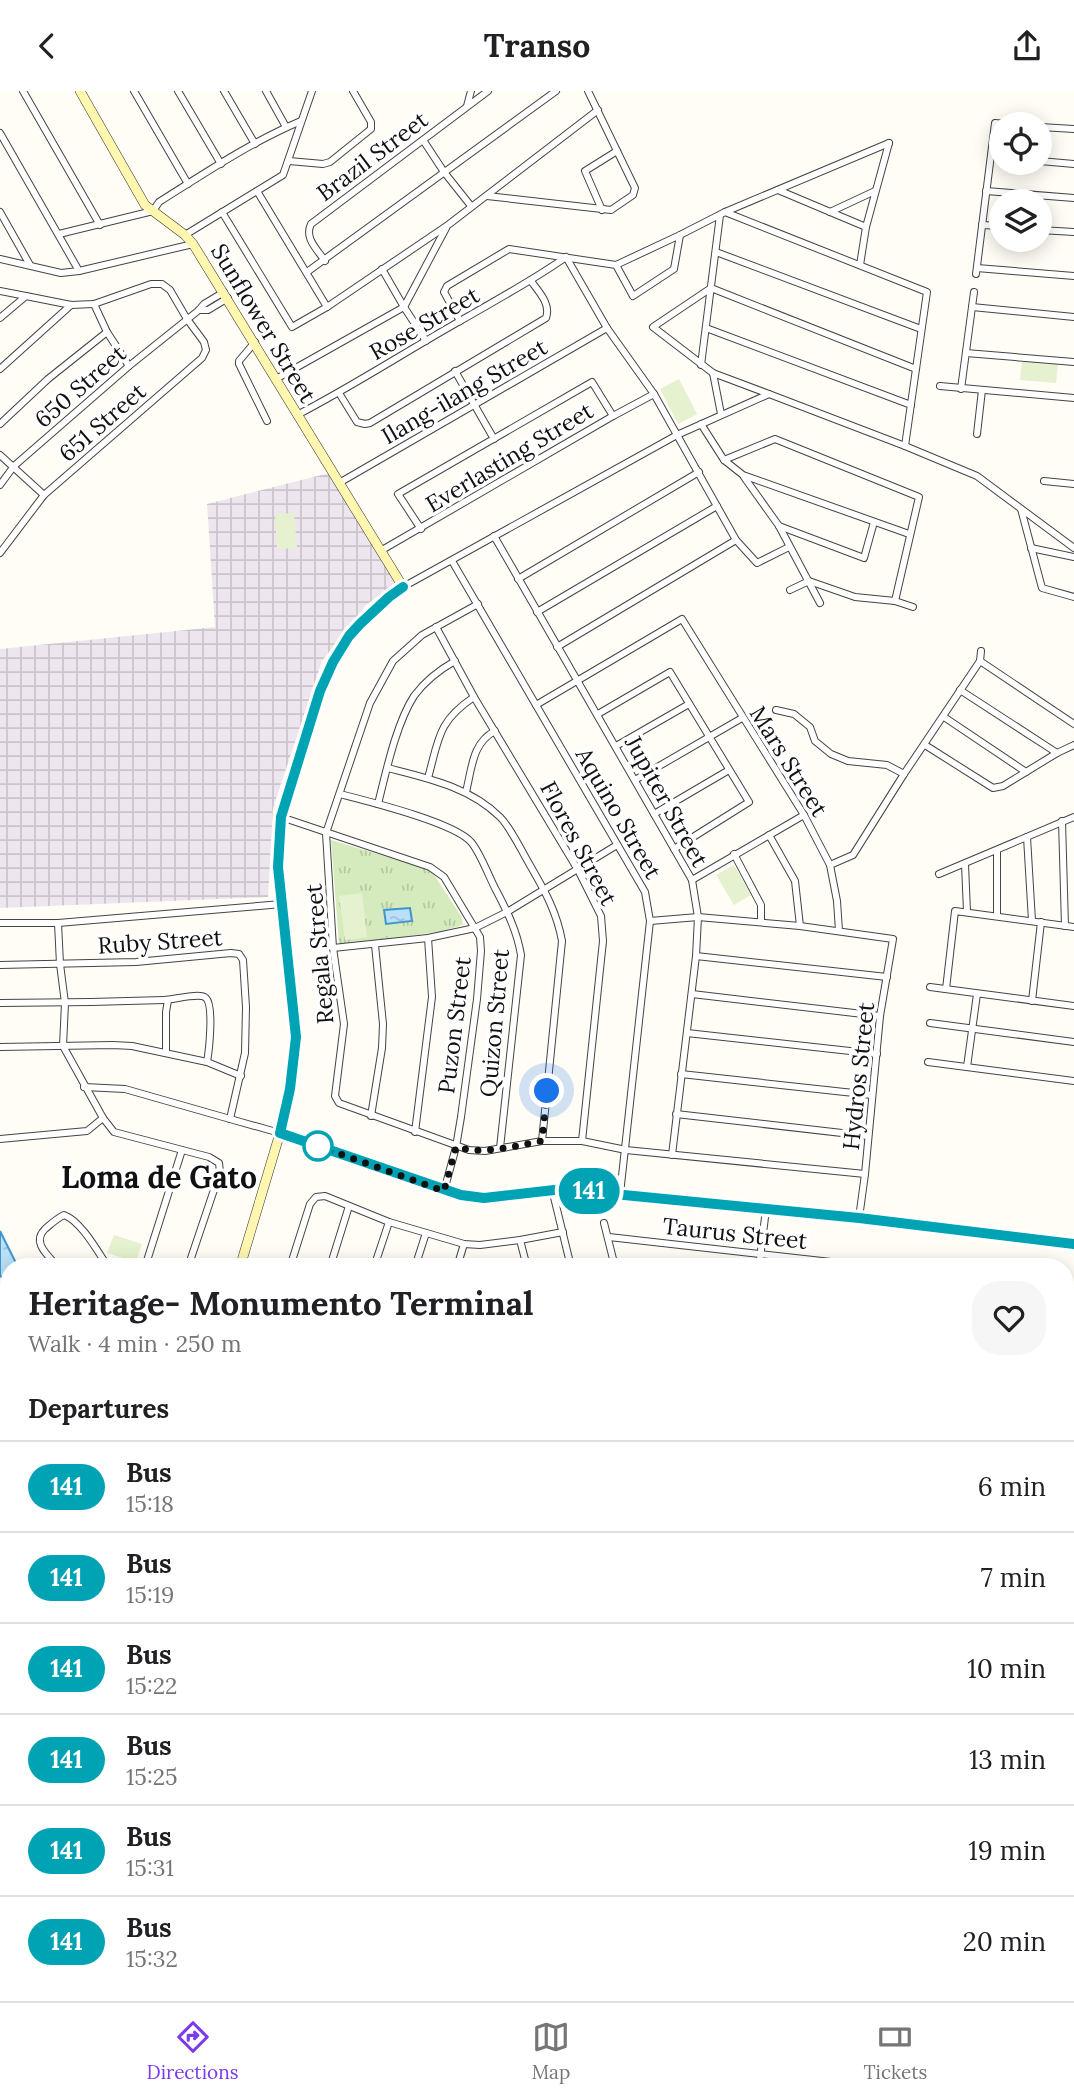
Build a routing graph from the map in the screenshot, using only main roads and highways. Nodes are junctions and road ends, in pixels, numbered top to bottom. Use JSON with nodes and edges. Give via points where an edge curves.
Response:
{"nodes":[{"id":1,"x":80,"y":91,"type":"edge"},
{"id":2,"x":243,"y":1258,"type":"edge"}],
"edges":[{"from":1,"to":2,"type":"main road","name":"Sunflower Street","via":[[138,194],[193,244],[403,587],[360,624],[333,662],[281,817],[278,850],[296,1037],[280,1133]]}]}
